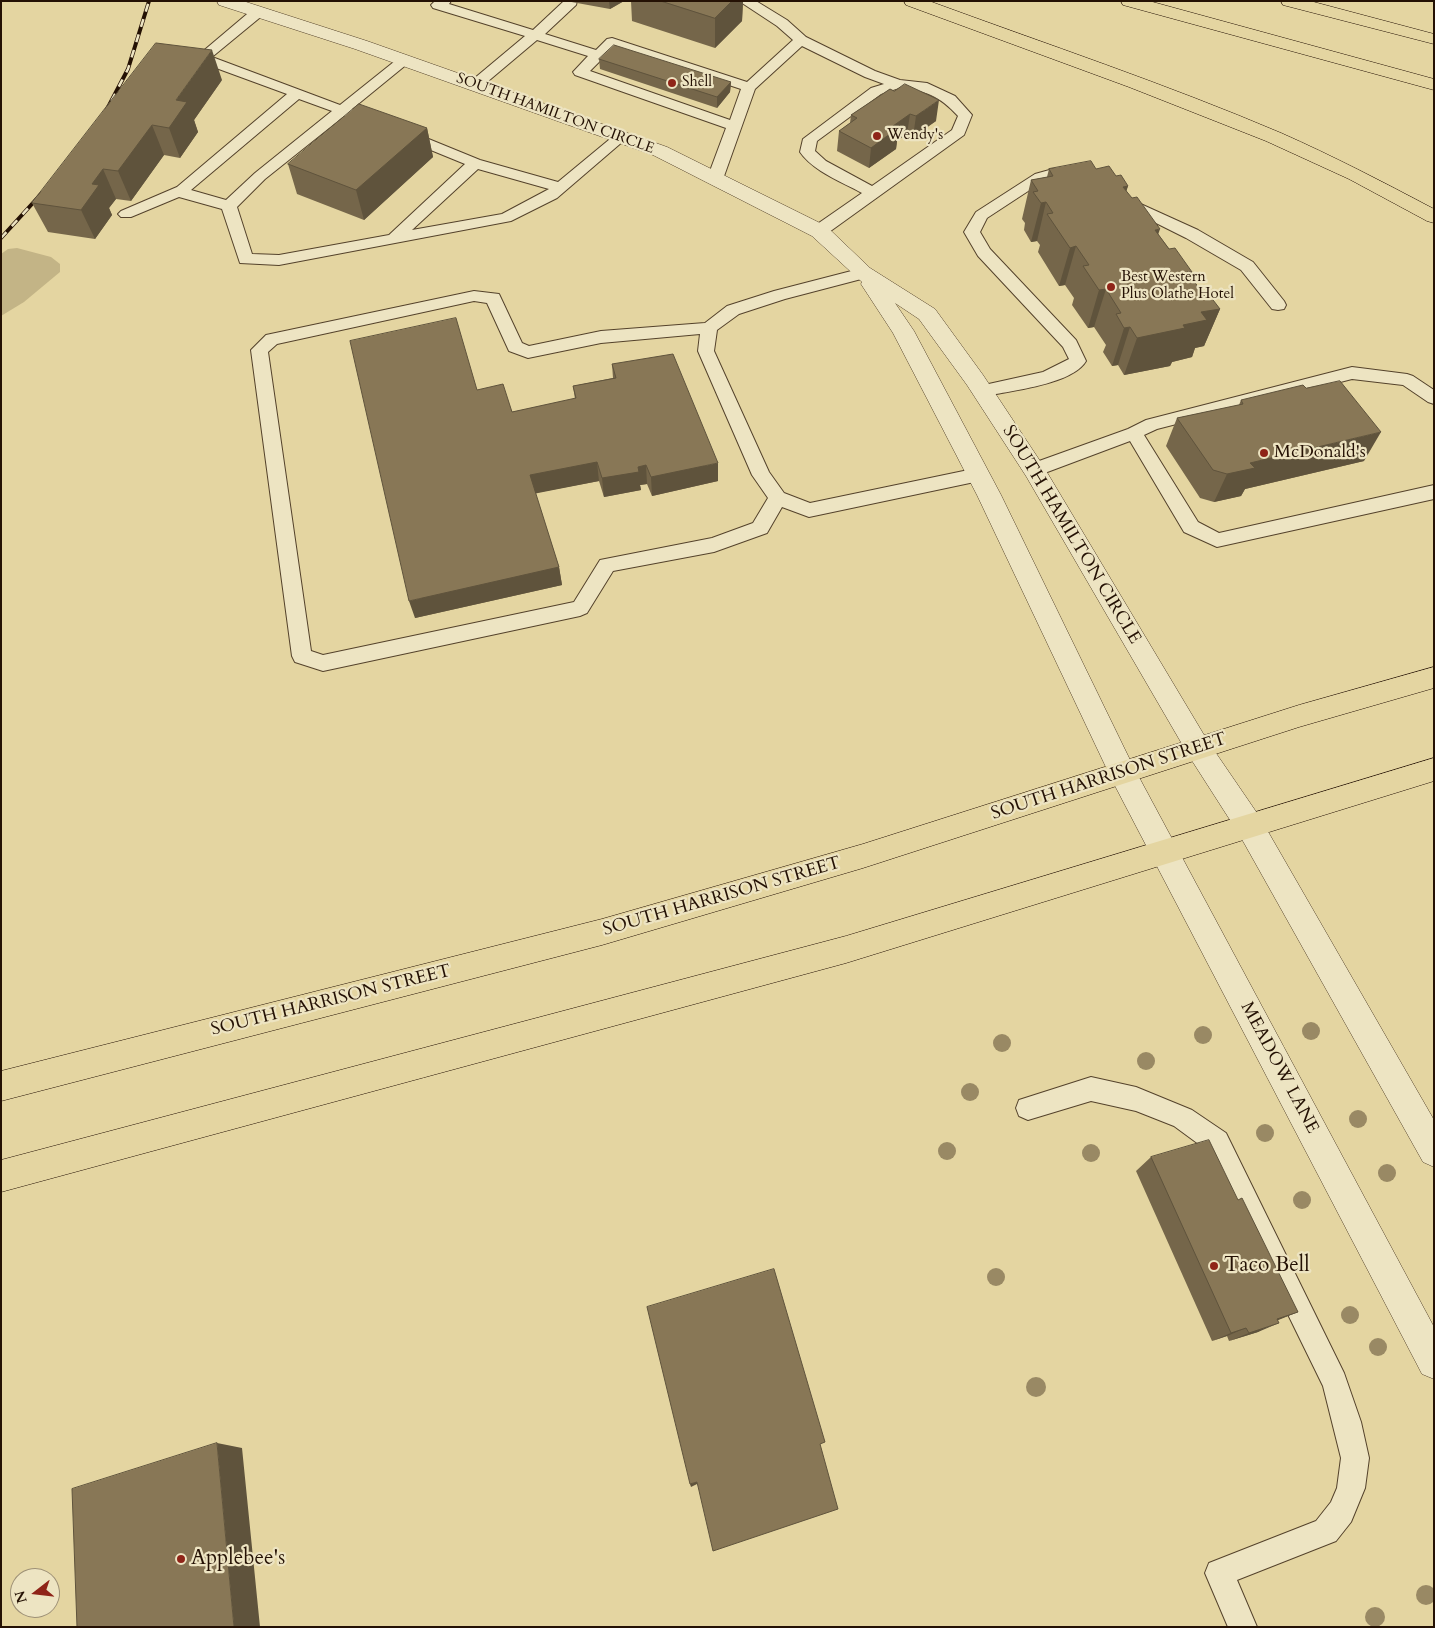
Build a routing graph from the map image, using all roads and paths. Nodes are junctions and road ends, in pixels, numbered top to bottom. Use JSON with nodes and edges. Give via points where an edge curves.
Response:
{"nodes":[{"id":1,"x":225,"y":1,"type":"edge"},
{"id":2,"x":444,"y":1,"type":"edge"},
{"id":3,"x":746,"y":1,"type":"edge"},
{"id":4,"x":912,"y":1,"type":"edge"},
{"id":5,"x":1129,"y":1,"type":"edge"},
{"id":6,"x":1289,"y":1,"type":"edge"},
{"id":7,"x":571,"y":2,"type":"edge"},
{"id":8,"x":250,"y":7,"type":"edge"},
{"id":9,"x":535,"y":35,"type":"junction"},
{"id":10,"x":1434,"y":39,"type":"edge"},
{"id":11,"x":801,"y":40,"type":"junction"},
{"id":12,"x":598,"y":55,"type":"junction"},
{"id":13,"x":404,"y":60,"type":"junction"},
{"id":14,"x":898,"y":84,"type":"junction"},
{"id":15,"x":1434,"y":85,"type":"edge"},
{"id":16,"x":475,"y":86,"type":"junction"},
{"id":17,"x":749,"y":87,"type":"junction"},
{"id":18,"x":297,"y":93,"type":"junction"},
{"id":19,"x":342,"y":110,"type":"junction"},
{"id":20,"x":369,"y":121,"type":"edge"},
{"id":21,"x":734,"y":126,"type":"junction"},
{"id":22,"x":387,"y":128,"type":"edge"},
{"id":23,"x":621,"y":138,"type":"junction"},
{"id":24,"x":476,"y":163,"type":"junction"},
{"id":25,"x":715,"y":179,"type":"junction"},
{"id":26,"x":1091,"y":185,"type":"edge"},
{"id":27,"x":561,"y":188,"type":"junction"},
{"id":28,"x":179,"y":192,"type":"junction"},
{"id":29,"x":872,"y":193,"type":"junction"},
{"id":30,"x":1107,"y":193,"type":"edge"},
{"id":31,"x":229,"y":206,"type":"junction"},
{"id":32,"x":126,"y":214,"type":"dead end"},
{"id":33,"x":1434,"y":217,"type":"edge"},
{"id":34,"x":818,"y":231,"type":"junction"},
{"id":35,"x":394,"y":238,"type":"junction"},
{"id":36,"x":863,"y":273,"type":"junction"},
{"id":37,"x":1278,"y":305,"type":"dead end"},
{"id":38,"x":709,"y":328,"type":"junction"},
{"id":39,"x":981,"y":391,"type":"junction"},
{"id":40,"x":1434,"y":398,"type":"edge"},
{"id":41,"x":1134,"y":433,"type":"junction"},
{"id":42,"x":1034,"y":470,"type":"junction"},
{"id":43,"x":978,"y":475,"type":"junction"},
{"id":44,"x":1434,"y":492,"type":"edge"},
{"id":45,"x":778,"y":498,"type":"junction"},
{"id":46,"x":1434,"y":676,"type":"edge"},
{"id":47,"x":1198,"y":748,"type":"junction"},
{"id":48,"x":1434,"y":769,"type":"edge"},
{"id":49,"x":1124,"y":774,"type":"junction"},
{"id":50,"x":1249,"y":825,"type":"junction"},
{"id":51,"x":1164,"y":853,"type":"junction"},
{"id":52,"x":1,"y":1086,"type":"edge"},
{"id":53,"x":1028,"y":1108,"type":"dead end"},
{"id":54,"x":1434,"y":1151,"type":"edge"},
{"id":55,"x":1,"y":1176,"type":"edge"},
{"id":56,"x":1434,"y":1362,"type":"edge"},
{"id":57,"x":1243,"y":1627,"type":"edge"}],
"edges":[{"from":1,"to":8,"type":"street","name":"SOUTH HAMILTON CIRCLE"},
{"from":2,"to":9,"type":"lane","via":[[438,5]]},
{"from":3,"to":11,"type":"lane","via":[[782,23]]},
{"from":4,"to":33,"type":"highway","via":[[1273,137]]},
{"from":5,"to":15,"type":"highway"},
{"from":6,"to":10,"type":"highway"},
{"from":7,"to":9,"type":"lane"},
{"from":8,"to":13,"type":"street","name":"SOUTH HAMILTON CIRCLE"},
{"from":8,"to":18,"type":"lane","via":[[202,58]]},
{"from":9,"to":12,"type":"lane"},
{"from":9,"to":16,"type":"lane"},
{"from":11,"to":14,"type":"lane"},
{"from":11,"to":17,"type":"lane"},
{"from":12,"to":17,"type":"lane","via":[[612,42],[637,56],[716,82]]},
{"from":12,"to":21,"type":"lane","via":[[580,72],[614,79],[692,105]]},
{"from":13,"to":16,"type":"street","name":"SOUTH HAMILTON CIRCLE"},
{"from":13,"to":19,"type":"lane"},
{"from":14,"to":29,"type":"lane","via":[[876,90],[810,139],[807,152],[821,164]]},
{"from":14,"to":29,"type":"lane","via":[[922,86],[950,99],[965,115],[959,132]]},
{"from":16,"to":23,"type":"street","name":"SOUTH HAMILTON CIRCLE"},
{"from":17,"to":21,"type":"lane"},
{"from":18,"to":19,"type":"lane"},
{"from":18,"to":28,"type":"lane"},
{"from":19,"to":20,"type":"lane"},
{"from":19,"to":31,"type":"lane","via":[[260,176]]},
{"from":21,"to":25,"type":"lane"},
{"from":22,"to":24,"type":"lane"},
{"from":23,"to":25,"type":"street","name":"SOUTH HAMILTON CIRCLE","via":[[660,151]]},
{"from":23,"to":27,"type":"lane"},
{"from":24,"to":27,"type":"lane"},
{"from":24,"to":35,"type":"lane"},
{"from":25,"to":34,"type":"street","name":"SOUTH HAMILTON CIRCLE"},
{"from":26,"to":39,"type":"lane","via":[[1068,175],[1040,177],[981,215],[972,232],[984,252],[1070,344],[1078,361],[1072,368],[1052,376]]},
{"from":27,"to":35,"type":"lane","via":[[506,218]]},
{"from":28,"to":31,"type":"lane"},
{"from":28,"to":32,"type":"lane"},
{"from":29,"to":34,"type":"lane"},
{"from":30,"to":37,"type":"lane","via":[[1192,234],[1247,266]]},
{"from":31,"to":35,"type":"lane","via":[[246,259],[278,260]]},
{"from":34,"to":36,"type":"street","name":"SOUTH HAMILTON CIRCLE"},
{"from":36,"to":38,"type":"lane","via":[[734,310]]},
{"from":36,"to":39,"type":"street","name":"SOUTH HAMILTON CIRCLE","via":[[927,314]]},
{"from":36,"to":43,"type":"street","name":"SOUTH HAMILTON CIRCLE","via":[[903,331]]},
{"from":38,"to":45,"type":"lane","via":[[706,351],[761,475]]},
{"from":38,"to":45,"type":"lane","via":[[601,337],[528,352],[515,347],[493,298],[474,296],[272,339],[259,350],[302,656],[323,664],[580,608],[607,565],[714,544],[760,528]]},
{"from":39,"to":42,"type":"street","name":"SOUTH HAMILTON CIRCLE"},
{"from":40,"to":41,"type":"lane","via":[[1407,380],[1352,373],[1152,424]]},
{"from":41,"to":42,"type":"lane"},
{"from":41,"to":44,"type":"lane","via":[[1191,527],[1217,540]]},
{"from":42,"to":47,"type":"street","name":"SOUTH HAMILTON CIRCLE"},
{"from":43,"to":45,"type":"lane","via":[[809,510]]},
{"from":43,"to":49,"type":"street","name":"SOUTH HAMILTON CIRCLE"},
{"from":46,"to":47,"type":"highway","name":"SOUTH HARRISON STREET"},
{"from":47,"to":49,"type":"highway","name":"SOUTH HARRISON STREET"},
{"from":47,"to":50,"type":"street","name":"SOUTH HAMILTON CIRCLE"},
{"from":48,"to":50,"type":"highway"},
{"from":49,"to":51,"type":"street","name":"MEADOW LANE"},
{"from":49,"to":52,"type":"highway","name":"SOUTH HARRISON STREET","via":[[863,856],[602,932]]},
{"from":50,"to":51,"type":"highway"},
{"from":50,"to":54,"type":"street"},
{"from":51,"to":55,"type":"highway","via":[[760,974]]},
{"from":51,"to":56,"type":"street","name":"MEADOW LANE"},
{"from":53,"to":57,"type":"lane","via":[[1091,1089],[1136,1099],[1183,1118],[1217,1142],[1335,1382],[1355,1458],[1351,1488],[1341,1512],[1326,1530],[1220,1573]]}]}
